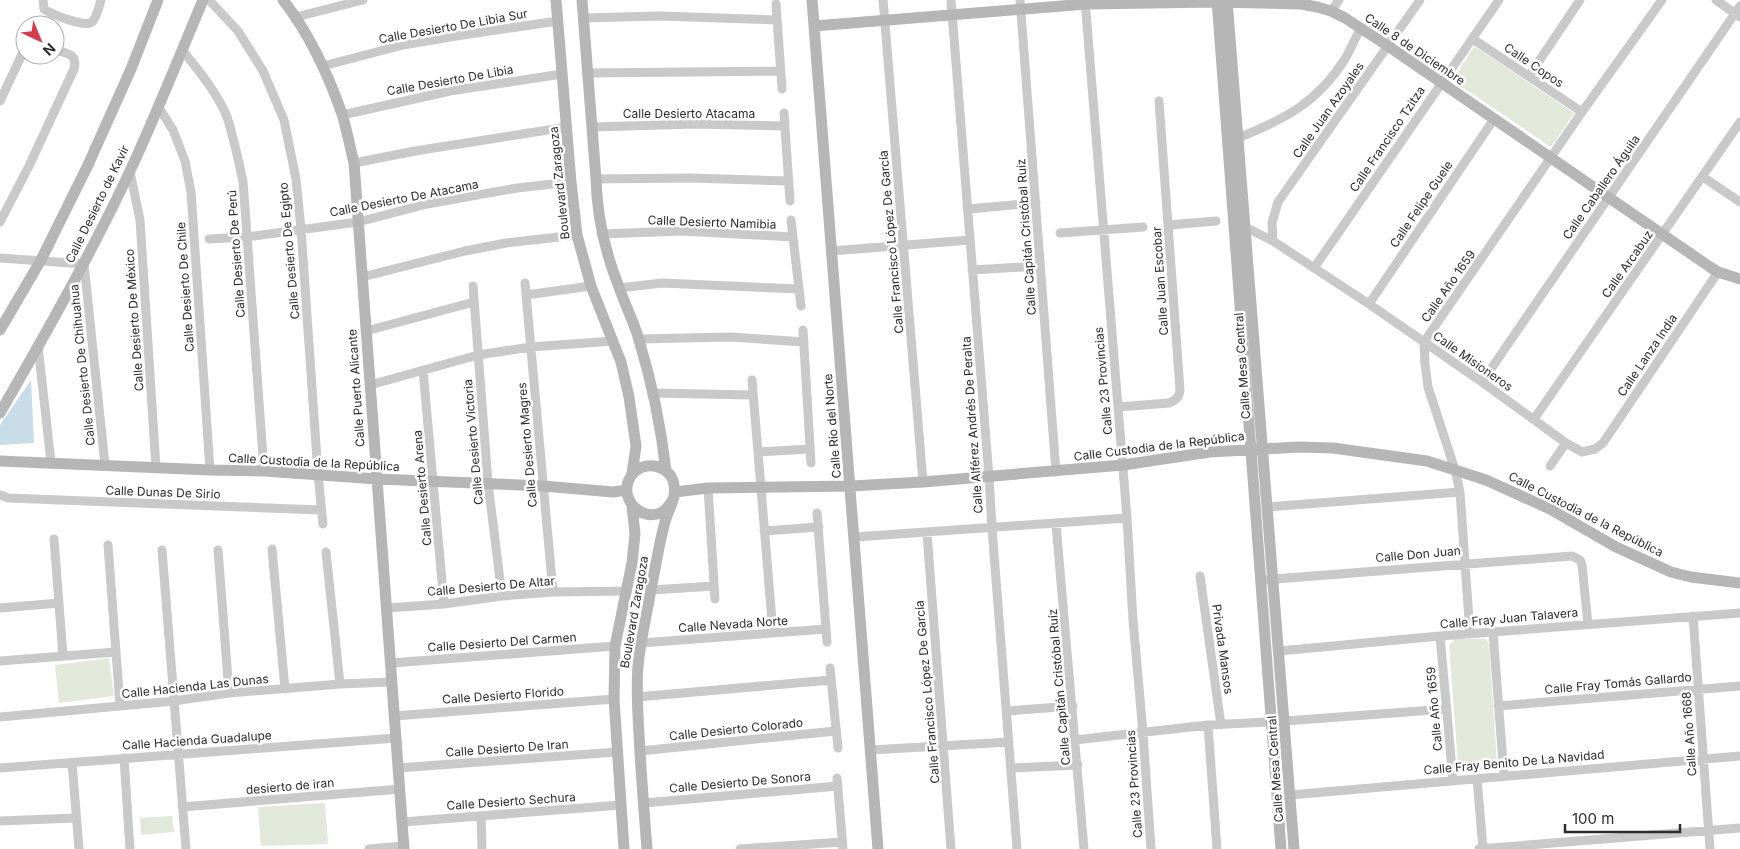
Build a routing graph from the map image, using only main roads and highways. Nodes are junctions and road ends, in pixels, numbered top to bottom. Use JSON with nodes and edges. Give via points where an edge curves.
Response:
{"nodes":[{"id":1,"x":158,"y":0,"type":"edge"},
{"id":2,"x":204,"y":0,"type":"edge"},
{"id":3,"x":283,"y":0,"type":"edge"},
{"id":4,"x":556,"y":0,"type":"edge"},
{"id":5,"x":582,"y":0,"type":"edge"},
{"id":6,"x":812,"y":0,"type":"edge"},
{"id":7,"x":1222,"y":1,"type":"edge"},
{"id":8,"x":1085,"y":2,"type":"edge"},
{"id":9,"x":1258,"y":2,"type":"edge"},
{"id":10,"x":1020,"y":5,"type":"edge"},
{"id":11,"x":814,"y":26,"type":"junction"},
{"id":12,"x":1740,"y":279,"type":"edge"},
{"id":13,"x":0,"y":330,"type":"edge"},
{"id":14,"x":0,"y":413,"type":"edge"},
{"id":15,"x":1250,"y":449,"type":"junction"},
{"id":16,"x":1262,"y":449,"type":"junction"},
{"id":17,"x":0,"y":461,"type":"edge"},
{"id":18,"x":666,"y":471,"type":"junction"},
{"id":19,"x":632,"y":474,"type":"junction"},
{"id":20,"x":377,"y":479,"type":"junction"},
{"id":21,"x":851,"y":486,"type":"junction"},
{"id":22,"x":626,"y":490,"type":"junction"},
{"id":23,"x":674,"y":496,"type":"junction"},
{"id":24,"x":632,"y":506,"type":"junction"},
{"id":25,"x":1267,"y":580,"type":"junction"},
{"id":26,"x":1740,"y":583,"type":"edge"},
{"id":27,"x":404,"y":848,"type":"edge"},
{"id":28,"x":624,"y":849,"type":"edge"},
{"id":29,"x":647,"y":849,"type":"edge"},
{"id":30,"x":878,"y":849,"type":"edge"},
{"id":31,"x":1281,"y":849,"type":"edge"},
{"id":32,"x":1294,"y":849,"type":"edge"}],
"edges":[{"from":1,"to":13,"type":"main road","name":"Calle Desierto de Kavir","via":[[92,156],[41,260]]},
{"from":2,"to":14,"type":"main road","name":"Calle Desierto de Kavir","via":[[130,172],[84,264]]},
{"from":3,"to":20,"type":"main road","name":"Calle Puerto Alicante","via":[[323,66],[342,115],[354,163]]},
{"from":4,"to":19,"type":"main road","name":"Boulevard Zaragoza","via":[[577,235],[591,286],[625,380],[636,446]]},
{"from":5,"to":18,"type":"main road","via":[[601,234],[639,338]]},
{"from":6,"to":11,"type":"main road","name":"Calle Río del Norte"},
{"from":7,"to":8,"type":"main road","name":"Calle 8 de Diciembre"},
{"from":7,"to":9,"type":"main road","name":"Calle 8 de Diciembre"},
{"from":7,"to":15,"type":"main road","name":"Calle Mesa Central"},
{"from":7,"to":16,"type":"main road","name":"Calle Mesa Central","via":[[1246,227]]},
{"from":8,"to":10,"type":"main road","name":"Calle 8 de Diciembre"},
{"from":9,"to":12,"type":"main road","name":"Calle 8 de Diciembre","via":[[1301,4],[1331,11],[1388,46],[1718,272]]},
{"from":10,"to":11,"type":"main road","name":"Calle 8 de Diciembre","via":[[952,15]]},
{"from":11,"to":21,"type":"main road","name":"Calle Río del Norte"},
{"from":15,"to":16,"type":"main road","name":"Calle Custodia de la República"},
{"from":15,"to":21,"type":"main road","name":"Calle Custodia de la República","via":[[1056,472]]},
{"from":15,"to":25,"type":"main road","name":"Calle Mesa Central"},
{"from":16,"to":25,"type":"main road","name":"Calle Mesa Central","via":[[1267,507]]},
{"from":16,"to":26,"type":"main road","name":"Calle Custodia de la República","via":[[1333,448],[1427,462],[1486,480],[1532,500],[1618,548],[1676,574]]},
{"from":17,"to":20,"type":"main road","name":"Calle Custodia de la República","via":[[264,471]]},
{"from":18,"to":19,"type":"main road","via":[[645,466]]},
{"from":18,"to":23,"type":"main road","via":[[673,480]]},
{"from":19,"to":22,"type":"main road"},
{"from":20,"to":22,"type":"main road","name":"Calle Custodia de la República","via":[[613,492]]},
{"from":20,"to":27,"type":"main road","name":"Calle Puerto Alicante"},
{"from":21,"to":23,"type":"main road","name":"Calle Custodia de la República","via":[[708,488]]},
{"from":21,"to":30,"type":"main road","name":"Calle Río del Norte"},
{"from":22,"to":24,"type":"main road"},
{"from":23,"to":24,"type":"main road","via":[[665,509],[652,514]]},
{"from":23,"to":29,"type":"main road","name":"Boulevard Zaragoza","via":[[665,522],[651,590],[637,680]]},
{"from":24,"to":28,"type":"main road","name":"Boulevard Zaragoza","via":[[635,534],[632,563],[615,646],[614,699]]},
{"from":25,"to":31,"type":"main road","name":"Calle Mesa Central","via":[[1271,722]]},
{"from":25,"to":32,"type":"main road","name":"Calle Mesa Central","via":[[1279,651]]}]}
